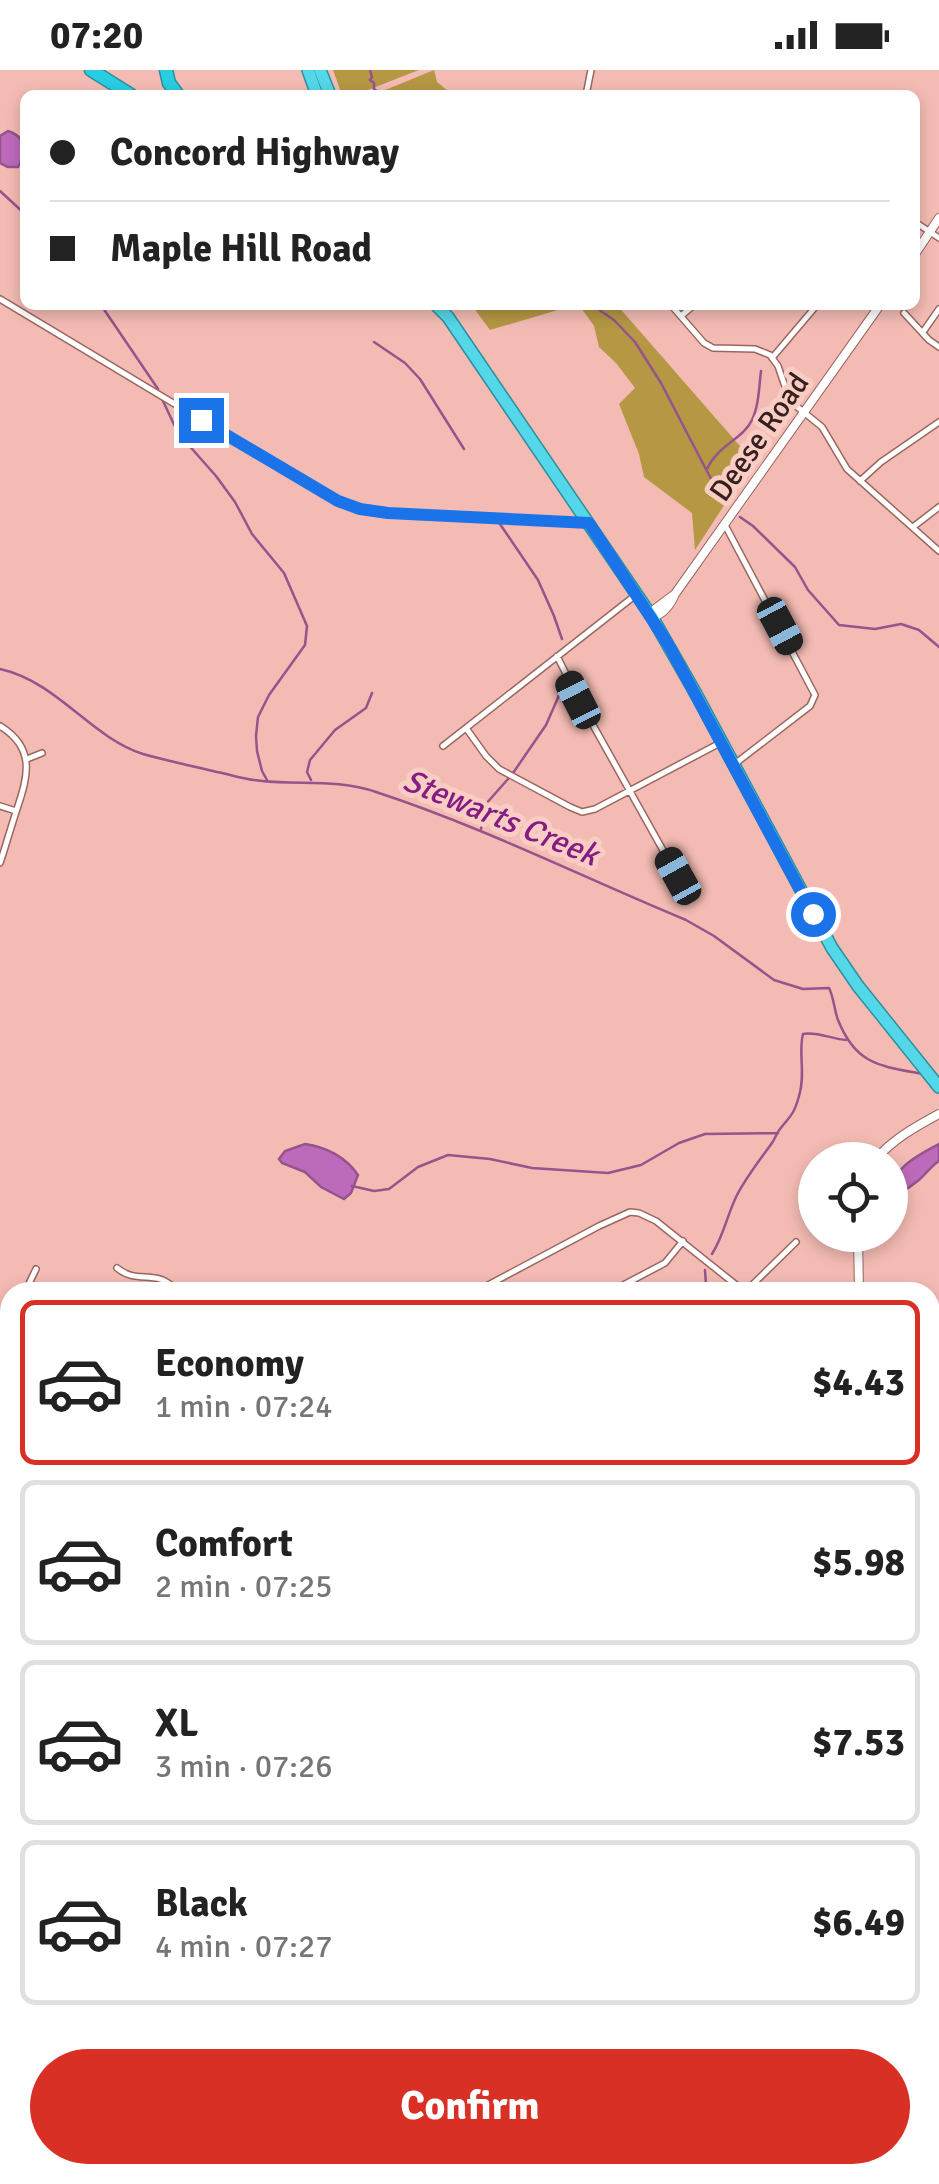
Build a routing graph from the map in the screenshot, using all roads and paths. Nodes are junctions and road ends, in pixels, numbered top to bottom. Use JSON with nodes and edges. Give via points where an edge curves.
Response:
{"nodes":[{"id":1,"x":92,"y":70,"type":"edge"},
{"id":2,"x":123,"y":90,"type":"edge"},
{"id":3,"x":939,"y":218,"type":"edge"},
{"id":4,"x":920,"y":226,"type":"edge"},
{"id":5,"x":930,"y":233,"type":"junction"},
{"id":6,"x":939,"y":238,"type":"edge"},
{"id":7,"x":920,"y":247,"type":"edge"},
{"id":8,"x":0,"y":298,"type":"edge"},
{"id":9,"x":939,"y":309,"type":"edge"},
{"id":10,"x":676,"y":310,"type":"edge"},
{"id":11,"x":688,"y":310,"type":"edge"},
{"id":12,"x":813,"y":310,"type":"edge"},
{"id":13,"x":876,"y":310,"type":"edge"},
{"id":14,"x":448,"y":311,"type":"edge"},
{"id":15,"x":904,"y":313,"type":"dead end"},
{"id":16,"x":681,"y":316,"type":"junction"},
{"id":17,"x":922,"y":332,"type":"junction"},
{"id":18,"x":939,"y":347,"type":"edge"},
{"id":19,"x":772,"y":358,"type":"junction"},
{"id":20,"x":803,"y":413,"type":"junction"},
{"id":21,"x":939,"y":422,"type":"edge"},
{"id":22,"x":860,"y":480,"type":"junction"},
{"id":23,"x":939,"y":507,"type":"edge"},
{"id":24,"x":589,"y":523,"type":"junction"},
{"id":25,"x":724,"y":525,"type":"junction"},
{"id":26,"x":913,"y":527,"type":"junction"},
{"id":27,"x":939,"y":550,"type":"edge"},
{"id":28,"x":637,"y":594,"type":"junction"},
{"id":29,"x":652,"y":617,"type":"junction"},
{"id":30,"x":556,"y":656,"type":"junction"},
{"id":31,"x":0,"y":726,"type":"edge"},
{"id":32,"x":466,"y":728,"type":"junction"},
{"id":33,"x":721,"y":742,"type":"junction"},
{"id":34,"x":443,"y":746,"type":"dead end"},
{"id":35,"x":42,"y":753,"type":"dead end"},
{"id":36,"x":27,"y":759,"type":"junction"},
{"id":37,"x":733,"y":765,"type":"junction"},
{"id":38,"x":630,"y":790,"type":"junction"},
{"id":39,"x":0,"y":806,"type":"edge"},
{"id":40,"x":16,"y":811,"type":"junction"},
{"id":41,"x":0,"y":862,"type":"edge"},
{"id":42,"x":688,"y":895,"type":"dead end"},
{"id":43,"x":939,"y":1086,"type":"edge"},
{"id":44,"x":939,"y":1114,"type":"edge"},
{"id":45,"x":895,"y":1142,"type":"edge"},
{"id":46,"x":683,"y":1240,"type":"junction"},
{"id":47,"x":796,"y":1242,"type":"dead end"},
{"id":48,"x":858,"y":1252,"type":"edge"},
{"id":49,"x":117,"y":1268,"type":"dead end"},
{"id":50,"x":36,"y":1270,"type":"dead end"},
{"id":51,"x":30,"y":1282,"type":"edge"},
{"id":52,"x":167,"y":1282,"type":"edge"},
{"id":53,"x":494,"y":1282,"type":"edge"},
{"id":54,"x":629,"y":1282,"type":"edge"},
{"id":55,"x":733,"y":1282,"type":"edge"},
{"id":56,"x":755,"y":1282,"type":"edge"},
{"id":57,"x":858,"y":1282,"type":"edge"}],
"edges":[{"from":1,"to":2,"type":"highway"},
{"from":3,"to":5,"type":"street"},
{"from":4,"to":5,"type":"street"},
{"from":5,"to":6,"type":"street"},
{"from":5,"to":7,"type":"street"},
{"from":8,"to":24,"type":"street","via":[[350,506]]},
{"from":9,"to":17,"type":"street"},
{"from":10,"to":16,"type":"street"},
{"from":11,"to":16,"type":"street"},
{"from":12,"to":19,"type":"street"},
{"from":13,"to":20,"type":"street","name":"Deese Road"},
{"from":14,"to":24,"type":"highway"},
{"from":15,"to":17,"type":"street"},
{"from":16,"to":19,"type":"street","via":[[714,348],[755,349]]},
{"from":17,"to":18,"type":"street"},
{"from":19,"to":20,"type":"street"},
{"from":20,"to":22,"type":"street","via":[[822,427]]},
{"from":20,"to":25,"type":"street","name":"Deese Road"},
{"from":21,"to":22,"type":"street"},
{"from":22,"to":26,"type":"street"},
{"from":23,"to":26,"type":"street"},
{"from":24,"to":28,"type":"highway"},
{"from":25,"to":29,"type":"street","name":"Deese Road","via":[[672,601]]},
{"from":25,"to":37,"type":"street","via":[[815,695],[810,706]]},
{"from":26,"to":27,"type":"street"},
{"from":28,"to":29,"type":"highway"},
{"from":28,"to":30,"type":"street"},
{"from":29,"to":33,"type":"highway"},
{"from":30,"to":32,"type":"street"},
{"from":30,"to":38,"type":"street"},
{"from":31,"to":36,"type":"street"},
{"from":32,"to":34,"type":"street"},
{"from":32,"to":38,"type":"street","via":[[499,769],[570,807],[586,812]]},
{"from":33,"to":37,"type":"highway"},
{"from":33,"to":38,"type":"street"},
{"from":35,"to":36,"type":"street"},
{"from":36,"to":40,"type":"street"},
{"from":37,"to":43,"type":"highway","via":[[832,948]]},
{"from":38,"to":42,"type":"street"},
{"from":39,"to":40,"type":"street"},
{"from":40,"to":41,"type":"street"},
{"from":44,"to":45,"type":"street"},
{"from":46,"to":53,"type":"street","via":[[656,1220],[630,1212]]},
{"from":46,"to":54,"type":"street","via":[[665,1263]]},
{"from":46,"to":55,"type":"street"},
{"from":47,"to":56,"type":"street"},
{"from":48,"to":57,"type":"street"},
{"from":49,"to":52,"type":"street"},
{"from":50,"to":51,"type":"street"}]}
